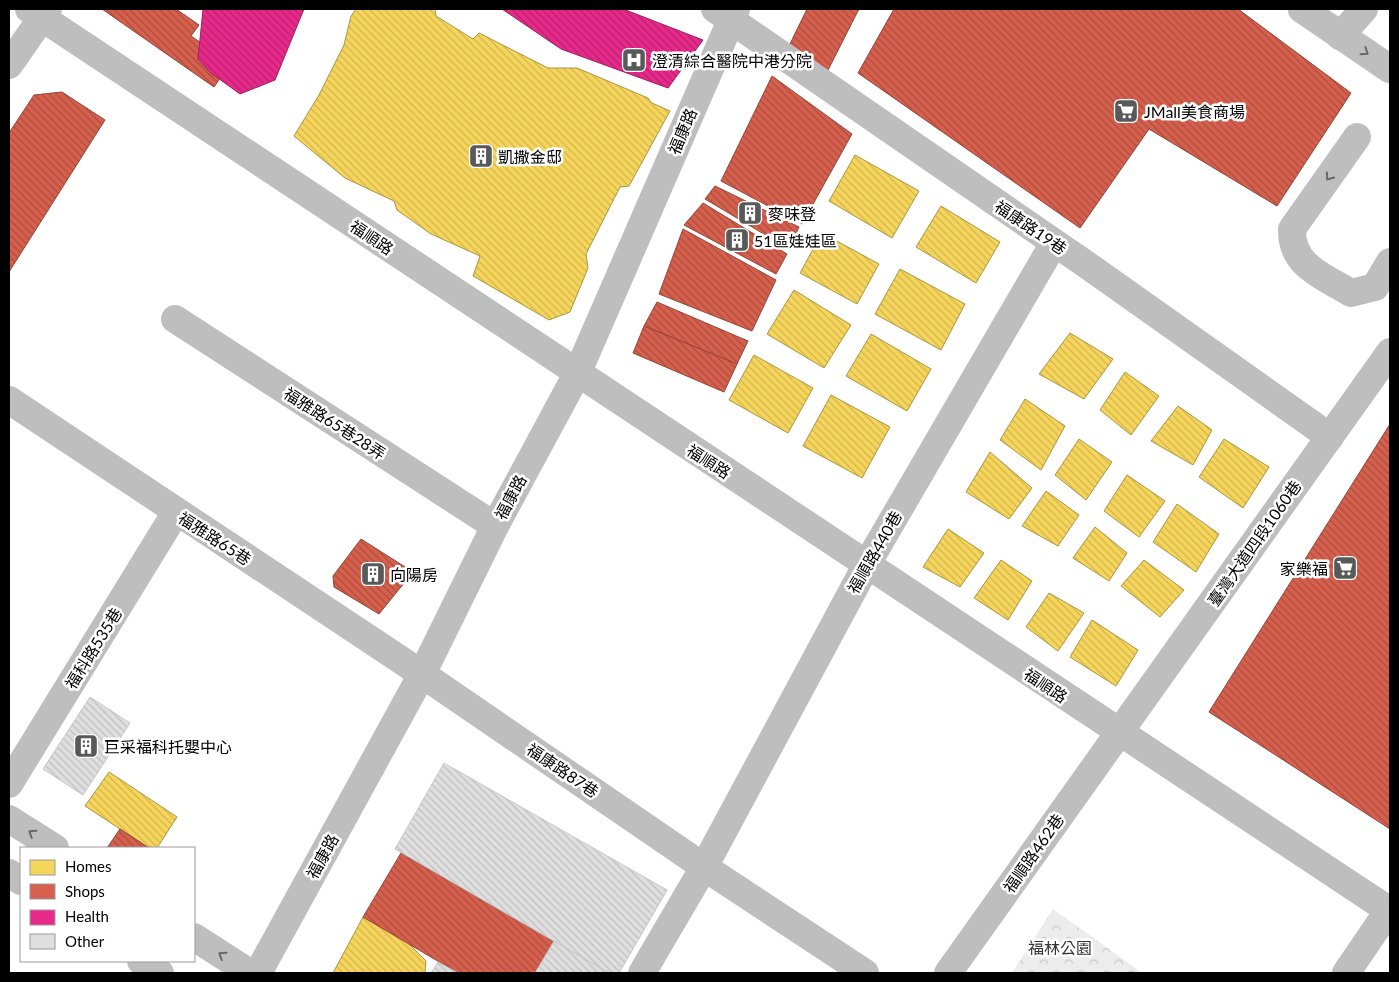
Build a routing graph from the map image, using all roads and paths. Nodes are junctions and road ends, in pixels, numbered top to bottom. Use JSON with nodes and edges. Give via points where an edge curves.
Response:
{"nodes":[{"id":1,"x":1302,"y":9,"type":"edge"},
{"id":2,"x":1364,"y":9,"type":"edge"},
{"id":3,"x":40,"y":12,"type":"edge"},
{"id":4,"x":727,"y":12,"type":"edge"},
{"id":5,"x":1340,"y":36,"type":"junction"},
{"id":6,"x":9,"y":65,"type":"edge"},
{"id":7,"x":1390,"y":69,"type":"edge"},
{"id":8,"x":1357,"y":137,"type":"dead end"},
{"id":9,"x":1054,"y":243,"type":"junction"},
{"id":10,"x":1390,"y":262,"type":"edge"},
{"id":11,"x":175,"y":319,"type":"dead end"},
{"id":12,"x":1390,"y":352,"type":"edge"},
{"id":13,"x":577,"y":374,"type":"junction"},
{"id":14,"x":9,"y":400,"type":"edge"},
{"id":15,"x":1330,"y":437,"type":"junction"},
{"id":16,"x":176,"y":512,"type":"junction"},
{"id":17,"x":495,"y":526,"type":"junction"},
{"id":18,"x":867,"y":564,"type":"junction"},
{"id":19,"x":422,"y":674,"type":"junction"},
{"id":20,"x":1118,"y":734,"type":"junction"},
{"id":21,"x":9,"y":784,"type":"edge"},
{"id":22,"x":9,"y":818,"type":"edge"},
{"id":23,"x":53,"y":847,"type":"edge"},
{"id":24,"x":704,"y":867,"type":"junction"},
{"id":25,"x":9,"y":873,"type":"edge"},
{"id":26,"x":20,"y":880,"type":"edge"},
{"id":27,"x":1389,"y":911,"type":"edge"},
{"id":28,"x":195,"y":938,"type":"edge"},
{"id":29,"x":143,"y":962,"type":"edge"},
{"id":30,"x":160,"y":973,"type":"edge"},
{"id":31,"x":250,"y":973,"type":"edge"},
{"id":32,"x":258,"y":973,"type":"edge"},
{"id":33,"x":642,"y":973,"type":"edge"},
{"id":34,"x":865,"y":973,"type":"edge"},
{"id":35,"x":948,"y":973,"type":"edge"},
{"id":36,"x":1346,"y":973,"type":"edge"}],
"edges":[{"from":1,"to":5,"type":"street"},
{"from":2,"to":5,"type":"street"},
{"from":3,"to":6,"type":"street"},
{"from":3,"to":13,"type":"street","name":"福順路"},
{"from":4,"to":9,"type":"street","name":"福康路19巷"},
{"from":4,"to":13,"type":"street","name":"福康路"},
{"from":5,"to":7,"type":"street","one_way":true},
{"from":8,"to":10,"type":"street","one_way":true,"via":[[1292,229],[1292,243],[1302,262],[1351,293],[1375,287]]},
{"from":9,"to":15,"type":"street","name":"福康路19巷"},
{"from":9,"to":18,"type":"street","name":"福順路440巷"},
{"from":11,"to":17,"type":"street","name":"福雅路65巷28弄"},
{"from":12,"to":15,"type":"street","name":"臺灣大道四段1060巷"},
{"from":13,"to":17,"type":"street","name":"福康路"},
{"from":13,"to":18,"type":"street","name":"福順路"},
{"from":14,"to":16,"type":"street","name":"福雅路65巷"},
{"from":15,"to":20,"type":"street","name":"臺灣大道四段1060巷"},
{"from":16,"to":19,"type":"street","name":"福雅路65巷"},
{"from":16,"to":21,"type":"street","name":"福科路535巷"},
{"from":17,"to":19,"type":"street","name":"福康路"},
{"from":18,"to":20,"type":"street","name":"福順路"},
{"from":18,"to":24,"type":"street","name":"福順路440巷"},
{"from":19,"to":24,"type":"street","name":"福康路87巷"},
{"from":19,"to":32,"type":"street","name":"福康路"},
{"from":20,"to":27,"type":"street","name":"福順路"},
{"from":20,"to":35,"type":"street","name":"福順路462巷"},
{"from":23,"to":22,"type":"street","one_way":true},
{"from":24,"to":33,"type":"street","name":"福順路440巷"},
{"from":24,"to":34,"type":"street"},
{"from":25,"to":26,"type":"street"},
{"from":27,"to":36,"type":"street"},
{"from":31,"to":28,"type":"street","one_way":true},
{"from":29,"to":30,"type":"street"}]}
